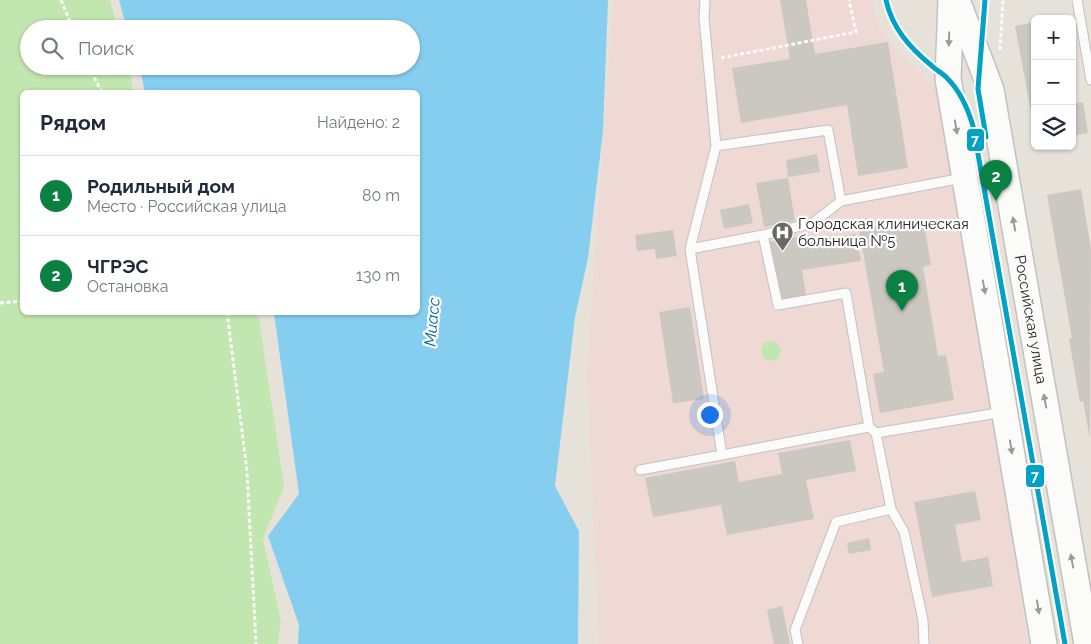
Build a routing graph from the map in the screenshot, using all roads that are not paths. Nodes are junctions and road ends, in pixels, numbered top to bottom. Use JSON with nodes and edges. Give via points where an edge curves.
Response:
{"nodes":[{"id":1,"x":705,"y":0,"type":"edge"},
{"id":2,"x":951,"y":0,"type":"edge"},
{"id":3,"x":958,"y":0,"type":"edge"},
{"id":4,"x":1077,"y":0,"type":"edge"},
{"id":5,"x":1091,"y":80,"type":"edge"},
{"id":6,"x":716,"y":146,"type":"junction"},
{"id":7,"x":965,"y":178,"type":"junction"},
{"id":8,"x":841,"y":200,"type":"junction"},
{"id":9,"x":763,"y":235,"type":"junction"},
{"id":10,"x":690,"y":248,"type":"junction"},
{"id":11,"x":1005,"y":412,"type":"junction"},
{"id":12,"x":873,"y":430,"type":"junction"},
{"id":13,"x":722,"y":455,"type":"junction"},
{"id":14,"x":640,"y":470,"type":"dead end"},
{"id":15,"x":891,"y":508,"type":"junction"},
{"id":16,"x":798,"y":644,"type":"edge"},
{"id":17,"x":924,"y":644,"type":"edge"},
{"id":18,"x":1044,"y":644,"type":"edge"},
{"id":19,"x":1087,"y":644,"type":"edge"}],
"edges":[{"from":1,"to":6,"type":"lane"},
{"from":2,"to":7,"type":"main road","one_way":true,"via":[[948,79]]},
{"from":19,"to":3,"type":"main road","name":"Российская улица","one_way":true,"via":[[991,90]]},
{"from":4,"to":5,"type":"lane"},
{"from":6,"to":8,"type":"lane","via":[[828,130]]},
{"from":6,"to":10,"type":"lane"},
{"from":7,"to":8,"type":"lane"},
{"from":7,"to":11,"type":"main road","one_way":true},
{"from":8,"to":9,"type":"lane","via":[[813,223]]},
{"from":9,"to":10,"type":"lane"},
{"from":9,"to":12,"type":"lane","via":[[778,305],[846,293]]},
{"from":10,"to":13,"type":"lane"},
{"from":11,"to":12,"type":"lane"},
{"from":11,"to":18,"type":"main road","one_way":true},
{"from":12,"to":13,"type":"lane"},
{"from":12,"to":15,"type":"lane"},
{"from":13,"to":14,"type":"lane"},
{"from":15,"to":16,"type":"lane","via":[[836,522],[795,630]]},
{"from":15,"to":17,"type":"lane","via":[[904,532],[923,620]]}]}
